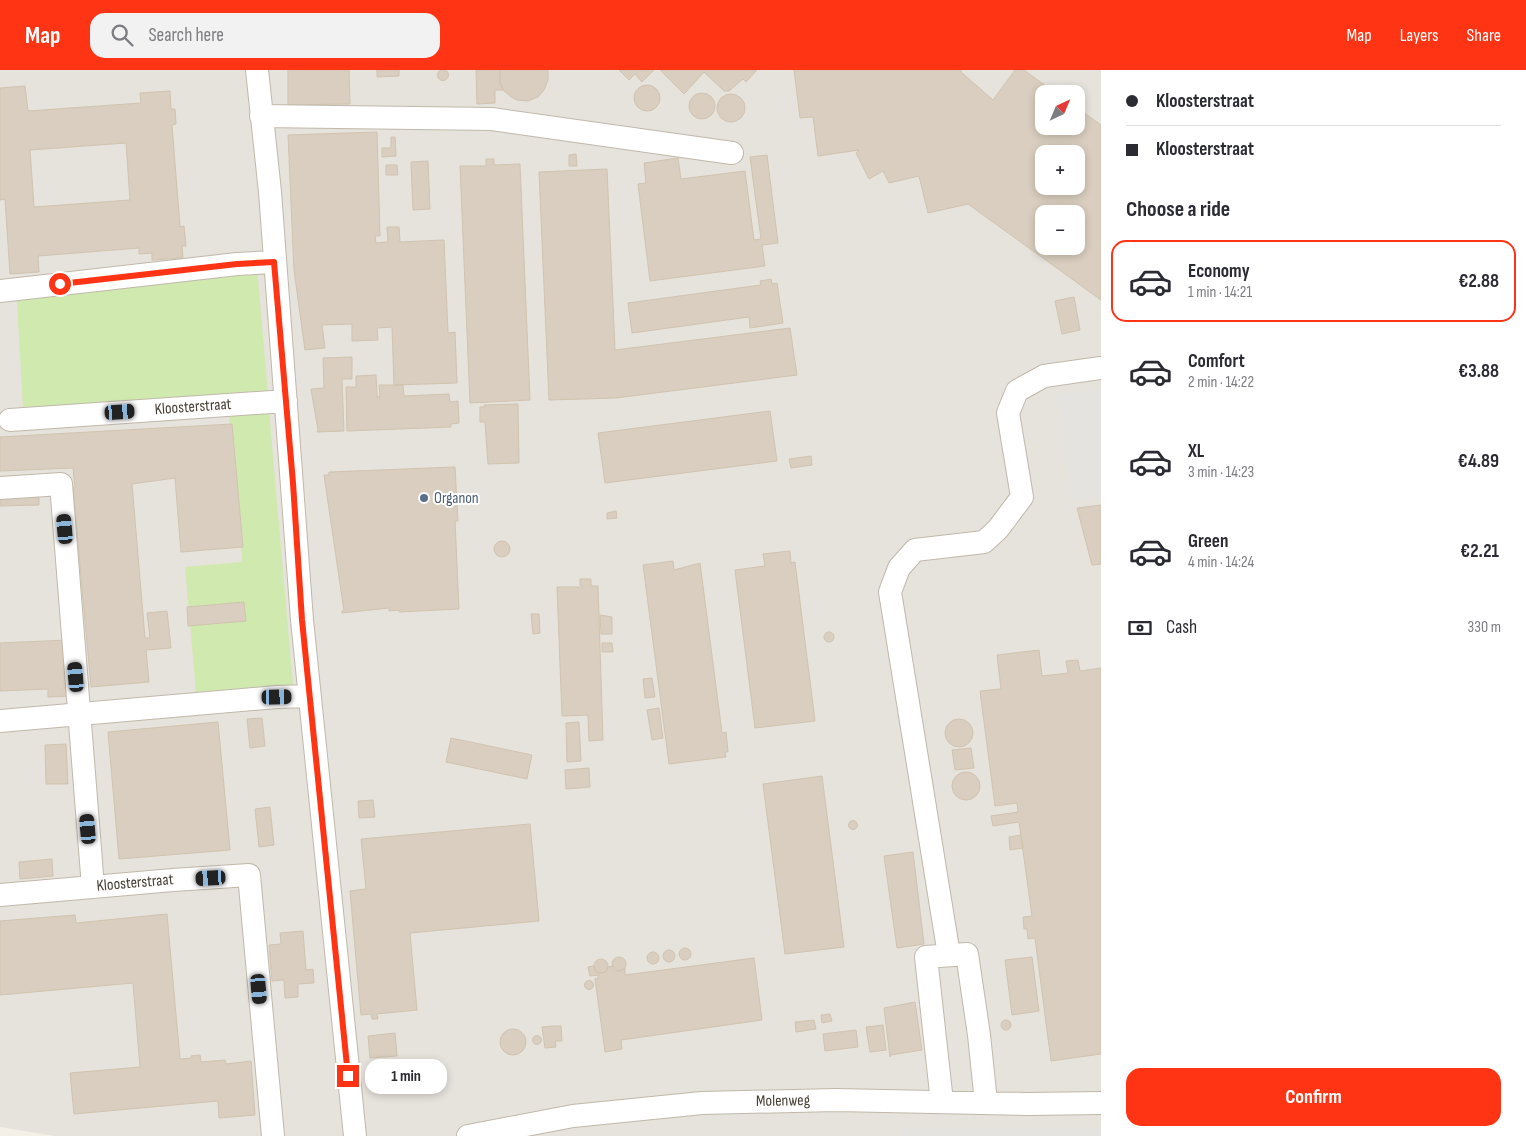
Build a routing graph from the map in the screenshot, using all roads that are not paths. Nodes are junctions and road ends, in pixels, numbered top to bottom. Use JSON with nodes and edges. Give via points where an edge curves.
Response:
{"nodes":[{"id":1,"x":257,"y":70,"type":"edge"},
{"id":2,"x":261,"y":116,"type":"junction"},
{"id":3,"x":732,"y":153,"type":"dead end"},
{"id":4,"x":274,"y":262,"type":"junction"},
{"id":5,"x":0,"y":291,"type":"edge"},
{"id":6,"x":1101,"y":368,"type":"edge"},
{"id":7,"x":286,"y":401,"type":"junction"},
{"id":8,"x":10,"y":420,"type":"dead end"},
{"id":9,"x":0,"y":488,"type":"edge"},
{"id":10,"x":309,"y":696,"type":"junction"},
{"id":11,"x":79,"y":714,"type":"junction"},
{"id":12,"x":0,"y":722,"type":"edge"},
{"id":13,"x":93,"y":887,"type":"junction"},
{"id":14,"x":0,"y":895,"type":"edge"},
{"id":15,"x":949,"y":955,"type":"junction"},
{"id":16,"x":942,"y":1102,"type":"junction"},
{"id":17,"x":986,"y":1102,"type":"junction"},
{"id":18,"x":1101,"y":1103,"type":"edge"},
{"id":19,"x":273,"y":1136,"type":"edge"},
{"id":20,"x":355,"y":1136,"type":"edge"},
{"id":21,"x":468,"y":1136,"type":"edge"}],
"edges":[{"from":1,"to":2,"type":"street"},
{"from":2,"to":3,"type":"street","via":[[492,119]]},
{"from":2,"to":4,"type":"street"},
{"from":4,"to":5,"type":"street"},
{"from":4,"to":7,"type":"street"},
{"from":6,"to":15,"type":"street","via":[[1044,376],[1017,391],[1008,413],[1022,497],[984,542],[915,550],[899,568],[890,592]]},
{"from":7,"to":8,"type":"street","name":"Kloosterstraat"},
{"from":7,"to":10,"type":"street"},
{"from":9,"to":11,"type":"street","via":[[61,484]]},
{"from":10,"to":11,"type":"street"},
{"from":10,"to":20,"type":"street"},
{"from":11,"to":12,"type":"street"},
{"from":11,"to":13,"type":"street"},
{"from":13,"to":14,"type":"street","name":"Kloosterstraat"},
{"from":13,"to":19,"type":"street","name":"Kloosterstraat","via":[[250,875]]},
{"from":15,"to":16,"type":"street","via":[[926,957]]},
{"from":15,"to":17,"type":"street","via":[[966,954]]},
{"from":16,"to":17,"type":"street","name":"Molenweg"},
{"from":16,"to":21,"type":"street","name":"Molenweg","via":[[702,1103],[573,1116]]},
{"from":17,"to":18,"type":"street","name":"Molenweg"}]}
